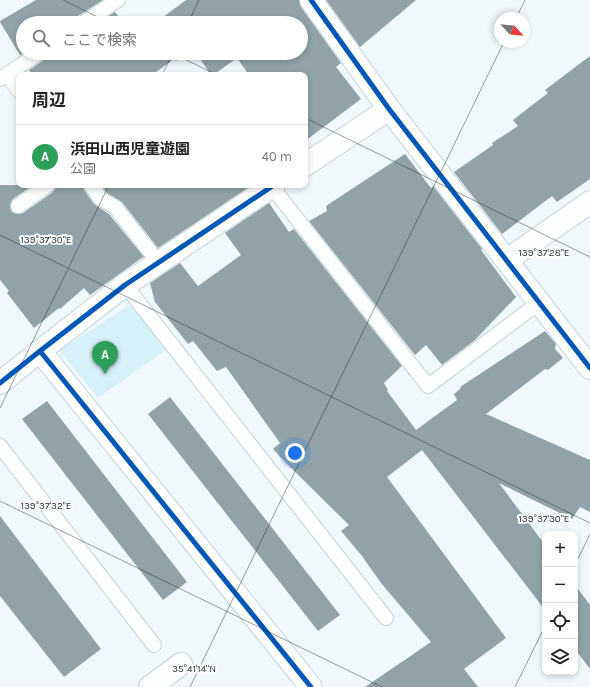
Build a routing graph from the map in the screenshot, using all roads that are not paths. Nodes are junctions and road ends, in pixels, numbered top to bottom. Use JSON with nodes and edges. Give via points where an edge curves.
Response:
{"nodes":[{"id":1,"x":118,"y":0,"type":"edge"},
{"id":2,"x":311,"y":0,"type":"edge"},
{"id":3,"x":94,"y":16,"type":"edge"},
{"id":4,"x":28,"y":60,"type":"edge"},
{"id":5,"x":3,"y":77,"type":"edge"},
{"id":6,"x":16,"y":88,"type":"edge"},
{"id":7,"x":389,"y":109,"type":"junction"},
{"id":8,"x":308,"y":162,"type":"edge"},
{"id":9,"x":44,"y":188,"type":"edge"},
{"id":10,"x":93,"y":188,"type":"edge"},
{"id":11,"x":270,"y":188,"type":"edge"},
{"id":12,"x":275,"y":188,"type":"edge"},
{"id":13,"x":590,"y":202,"type":"edge"},
{"id":14,"x":18,"y":206,"type":"dead end"},
{"id":15,"x":506,"y":260,"type":"junction"},
{"id":16,"x":159,"y":263,"type":"junction"},
{"id":17,"x":125,"y":285,"type":"junction"},
{"id":18,"x":540,"y":302,"type":"junction"},
{"id":19,"x":40,"y":351,"type":"junction"},
{"id":20,"x":590,"y":368,"type":"edge"},
{"id":21,"x":0,"y":383,"type":"edge"},
{"id":22,"x":0,"y":446,"type":"edge"},
{"id":23,"x":386,"y":618,"type":"dead end"},
{"id":24,"x":154,"y":646,"type":"dead end"},
{"id":25,"x":181,"y":664,"type":"dead end"},
{"id":26,"x":150,"y":687,"type":"edge"},
{"id":27,"x":310,"y":687,"type":"edge"}],
"edges":[{"from":1,"to":3,"type":"lane"},
{"from":2,"to":7,"type":"street"},
{"from":4,"to":5,"type":"lane"},
{"from":5,"to":6,"type":"lane"},
{"from":7,"to":8,"type":"street"},
{"from":7,"to":15,"type":"street"},
{"from":9,"to":14,"type":"lane"},
{"from":10,"to":16,"type":"lane","via":[[101,199],[115,206]]},
{"from":11,"to":16,"type":"street"},
{"from":12,"to":18,"type":"lane","via":[[428,386]]},
{"from":13,"to":15,"type":"street"},
{"from":15,"to":18,"type":"street"},
{"from":16,"to":17,"type":"street"},
{"from":17,"to":19,"type":"street"},
{"from":17,"to":23,"type":"lane"},
{"from":18,"to":20,"type":"street"},
{"from":19,"to":21,"type":"street"},
{"from":19,"to":27,"type":"street"},
{"from":22,"to":24,"type":"lane"},
{"from":25,"to":26,"type":"street"}]}
